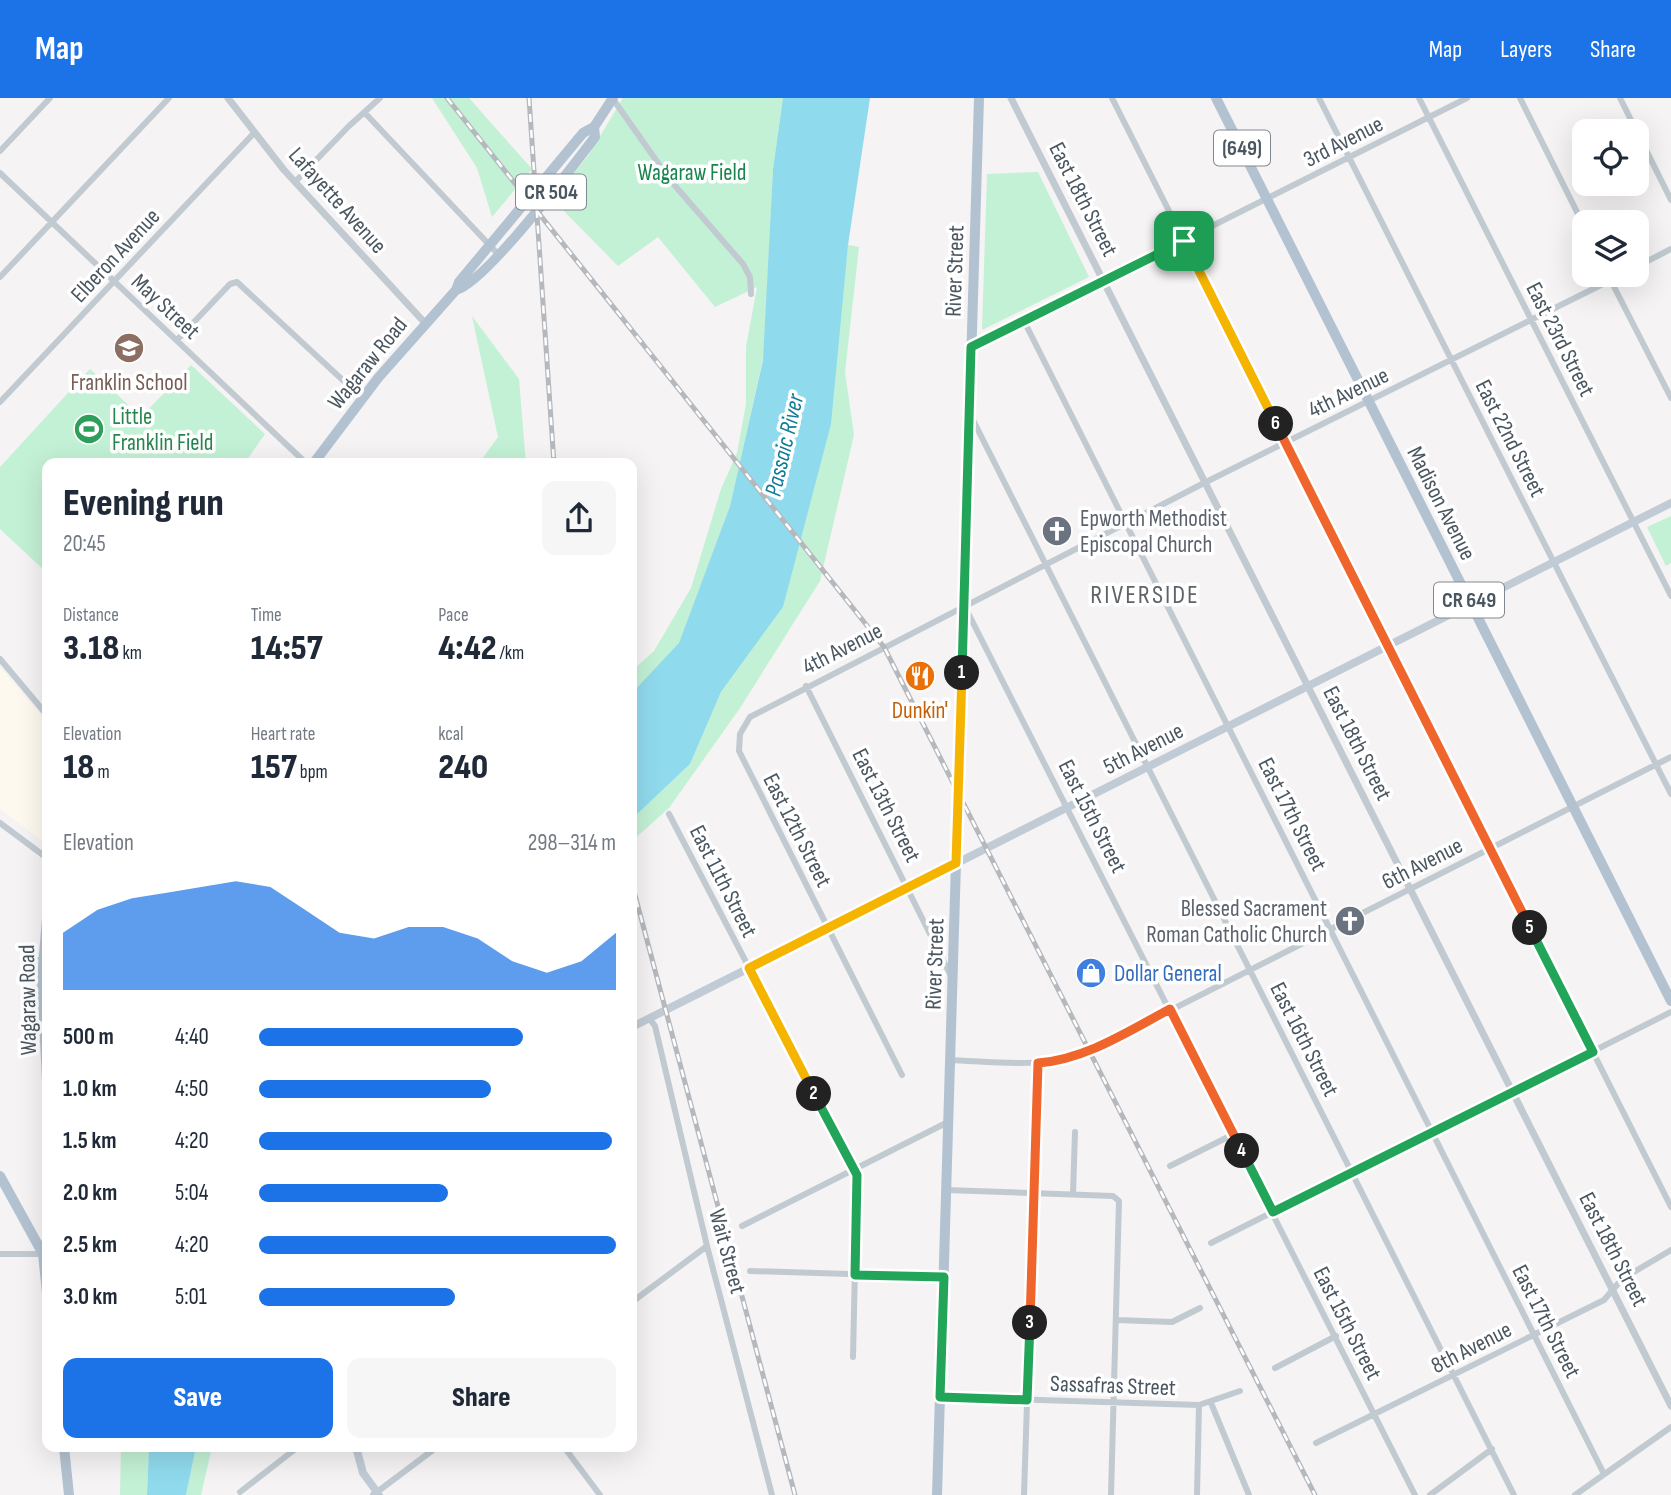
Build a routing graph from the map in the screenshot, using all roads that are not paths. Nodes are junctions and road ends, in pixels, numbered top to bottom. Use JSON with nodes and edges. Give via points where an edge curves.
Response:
{"nodes":[{"id":1,"x":50,"y":98,"type":"edge"},
{"id":2,"x":169,"y":98,"type":"edge"},
{"id":3,"x":228,"y":98,"type":"edge"},
{"id":4,"x":380,"y":98,"type":"edge"},
{"id":5,"x":613,"y":98,"type":"edge"},
{"id":6,"x":979,"y":98,"type":"edge"},
{"id":7,"x":1011,"y":98,"type":"edge"},
{"id":8,"x":1112,"y":98,"type":"edge"},
{"id":9,"x":1216,"y":98,"type":"edge"},
{"id":10,"x":1319,"y":98,"type":"edge"},
{"id":11,"x":1419,"y":98,"type":"edge"},
{"id":12,"x":1467,"y":98,"type":"edge"},
{"id":13,"x":1520,"y":98,"type":"edge"},
{"id":14,"x":1620,"y":98,"type":"edge"},
{"id":15,"x":365,"y":113,"type":"junction"},
{"id":16,"x":1429,"y":117,"type":"junction"},
{"id":17,"x":254,"y":133,"type":"junction"},
{"id":18,"x":0,"y":151,"type":"edge"},
{"id":19,"x":1350,"y":157,"type":"junction"},
{"id":20,"x":0,"y":173,"type":"edge"},
{"id":21,"x":295,"y":182,"type":"junction"},
{"id":22,"x":1267,"y":199,"type":"junction"},
{"id":23,"x":1671,"y":200,"type":"edge"},
{"id":24,"x":1576,"y":210,"type":"edge"},
{"id":25,"x":52,"y":222,"type":"junction"},
{"id":26,"x":1184,"y":241,"type":"junction"},
{"id":27,"x":1671,"y":249,"type":"edge"},
{"id":28,"x":494,"y":250,"type":"junction"},
{"id":29,"x":1649,"y":260,"type":"edge"},
{"id":30,"x":0,"y":277,"type":"edge"},
{"id":31,"x":114,"y":281,"type":"junction"},
{"id":32,"x":1104,"y":281,"type":"junction"},
{"id":33,"x":1592,"y":287,"type":"edge"},
{"id":34,"x":1615,"y":287,"type":"edge"},
{"id":35,"x":751,"y":294,"type":"dead end"},
{"id":36,"x":1532,"y":320,"type":"junction"},
{"id":37,"x":1024,"y":321,"type":"junction"},
{"id":38,"x":425,"y":323,"type":"junction"},
{"id":39,"x":177,"y":341,"type":"junction"},
{"id":40,"x":971,"y":347,"type":"junction"},
{"id":41,"x":1452,"y":360,"type":"junction"},
{"id":42,"x":362,"y":398,"type":"junction"},
{"id":43,"x":1671,"y":398,"type":"edge"},
{"id":44,"x":0,"y":402,"type":"edge"},
{"id":45,"x":1369,"y":402,"type":"junction"},
{"id":46,"x":970,"y":412,"type":"junction"},
{"id":47,"x":1286,"y":443,"type":"junction"},
{"id":48,"x":301,"y":458,"type":"edge"},
{"id":49,"x":317,"y":458,"type":"edge"},
{"id":50,"x":1206,"y":482,"type":"junction"},
{"id":51,"x":1671,"y":503,"type":"edge"},
{"id":52,"x":1634,"y":522,"type":"junction"},
{"id":53,"x":1126,"y":523,"type":"junction"},
{"id":54,"x":1554,"y":562,"type":"junction"},
{"id":55,"x":1046,"y":564,"type":"junction"},
{"id":56,"x":1671,"y":596,"type":"edge"},
{"id":57,"x":1471,"y":604,"type":"junction"},
{"id":58,"x":964,"y":606,"type":"junction"},
{"id":59,"x":1388,"y":645,"type":"junction"},
{"id":60,"x":0,"y":659,"type":"edge"},
{"id":61,"x":806,"y":686,"type":"junction"},
{"id":62,"x":1308,"y":686,"type":"junction"},
{"id":63,"x":42,"y":709,"type":"edge"},
{"id":64,"x":1228,"y":726,"type":"junction"},
{"id":65,"x":739,"y":751,"type":"joint"},
{"id":66,"x":1671,"y":757,"type":"edge"},
{"id":67,"x":1656,"y":764,"type":"junction"},
{"id":68,"x":1148,"y":767,"type":"junction"},
{"id":69,"x":1671,"y":794,"type":"edge"},
{"id":70,"x":1573,"y":806,"type":"junction"},
{"id":71,"x":1068,"y":807,"type":"junction"},
{"id":72,"x":669,"y":814,"type":"dead end"},
{"id":73,"x":0,"y":823,"type":"edge"},
{"id":74,"x":1490,"y":848,"type":"junction"},
{"id":75,"x":42,"y":854,"type":"edge"},
{"id":76,"x":956,"y":863,"type":"junction"},
{"id":77,"x":909,"y":887,"type":"junction"},
{"id":78,"x":1410,"y":888,"type":"junction"},
{"id":79,"x":828,"y":928,"type":"junction"},
{"id":80,"x":1331,"y":929,"type":"junction"},
{"id":81,"x":749,"y":968,"type":"junction"},
{"id":82,"x":1251,"y":969,"type":"junction"},
{"id":83,"x":953,"y":979,"type":"junction"},
{"id":84,"x":1671,"y":1001,"type":"edge"},
{"id":85,"x":1170,"y":1009,"type":"junction"},
{"id":86,"x":1671,"y":1012,"type":"edge"},
{"id":87,"x":649,"y":1018,"type":"junction"},
{"id":88,"x":637,"y":1024,"type":"edge"},
{"id":89,"x":1593,"y":1052,"type":"junction"},
{"id":90,"x":950,"y":1060,"type":"junction"},
{"id":91,"x":1038,"y":1063,"type":"junction"},
{"id":92,"x":902,"y":1075,"type":"dead end"},
{"id":93,"x":1513,"y":1091,"type":"junction"},
{"id":94,"x":948,"y":1122,"type":"junction"},
{"id":95,"x":1075,"y":1132,"type":"dead end"},
{"id":96,"x":1432,"y":1132,"type":"junction"},
{"id":97,"x":1234,"y":1134,"type":"junction"},
{"id":98,"x":1170,"y":1166,"type":"dead end"},
{"id":99,"x":854,"y":1169,"type":"junction"},
{"id":100,"x":1352,"y":1172,"type":"junction"},
{"id":101,"x":0,"y":1176,"type":"edge"},
{"id":102,"x":946,"y":1190,"type":"junction"},
{"id":103,"x":1034,"y":1193,"type":"junction"},
{"id":104,"x":1073,"y":1195,"type":"junction"},
{"id":105,"x":1671,"y":1207,"type":"edge"},
{"id":106,"x":1273,"y":1212,"type":"junction"},
{"id":107,"x":742,"y":1226,"type":"dead end"},
{"id":108,"x":1211,"y":1243,"type":"dead end"},
{"id":109,"x":708,"y":1246,"type":"junction"},
{"id":110,"x":1671,"y":1250,"type":"edge"},
{"id":111,"x":42,"y":1252,"type":"edge"},
{"id":112,"x":0,"y":1254,"type":"edge"},
{"id":113,"x":42,"y":1254,"type":"edge"},
{"id":114,"x":750,"y":1271,"type":"dead end"},
{"id":115,"x":855,"y":1275,"type":"junction"},
{"id":116,"x":944,"y":1277,"type":"junction"},
{"id":117,"x":1612,"y":1290,"type":"junction"},
{"id":118,"x":637,"y":1298,"type":"edge"},
{"id":119,"x":1200,"y":1308,"type":"dead end"},
{"id":120,"x":1115,"y":1320,"type":"junction"},
{"id":121,"x":1535,"y":1334,"type":"junction"},
{"id":122,"x":1336,"y":1336,"type":"junction"},
{"id":123,"x":853,"y":1357,"type":"dead end"},
{"id":124,"x":1275,"y":1368,"type":"dead end"},
{"id":125,"x":1455,"y":1375,"type":"junction"},
{"id":126,"x":1240,"y":1391,"type":"dead end"},
{"id":127,"x":940,"y":1397,"type":"junction"},
{"id":128,"x":1027,"y":1400,"type":"junction"},
{"id":129,"x":1113,"y":1403,"type":"junction"},
{"id":130,"x":1211,"y":1403,"type":"junction"},
{"id":131,"x":1199,"y":1405,"type":"junction"},
{"id":132,"x":1671,"y":1406,"type":"edge"},
{"id":133,"x":1374,"y":1415,"type":"junction"},
{"id":134,"x":1671,"y":1427,"type":"edge"},
{"id":135,"x":1316,"y":1443,"type":"dead end"},
{"id":136,"x":1492,"y":1449,"type":"junction"},
{"id":137,"x":65,"y":1452,"type":"edge"},
{"id":138,"x":292,"y":1452,"type":"edge"},
{"id":139,"x":357,"y":1452,"type":"edge"},
{"id":140,"x":431,"y":1452,"type":"edge"},
{"id":141,"x":568,"y":1452,"type":"edge"},
{"id":142,"x":1604,"y":1474,"type":"junction"},
{"id":143,"x":240,"y":1492,"type":"dead end"},
{"id":144,"x":377,"y":1494,"type":"edge"},
{"id":145,"x":69,"y":1495,"type":"edge"},
{"id":146,"x":600,"y":1495,"type":"edge"},
{"id":147,"x":772,"y":1495,"type":"edge"},
{"id":148,"x":937,"y":1495,"type":"edge"},
{"id":149,"x":1024,"y":1495,"type":"edge"},
{"id":150,"x":1111,"y":1495,"type":"edge"},
{"id":151,"x":1197,"y":1495,"type":"edge"},
{"id":152,"x":1249,"y":1495,"type":"edge"},
{"id":153,"x":1415,"y":1495,"type":"edge"},
{"id":154,"x":1430,"y":1495,"type":"edge"},
{"id":155,"x":1514,"y":1495,"type":"edge"},
{"id":156,"x":1575,"y":1495,"type":"edge"}],
"edges":[{"from":1,"to":18,"type":"street"},
{"from":2,"to":25,"type":"street"},
{"from":3,"to":17,"type":"street","name":"Lafayette Avenue"},
{"from":4,"to":15,"type":"street"},
{"from":5,"to":28,"type":"main road","name":"Wagaraw Road","number":"CR 504","via":[[582,155]]},
{"from":5,"to":35,"type":"street","via":[[670,180],[743,264]]},
{"from":6,"to":40,"type":"main road","name":"River Street"},
{"from":7,"to":32,"type":"street","name":"East 18th Street"},
{"from":8,"to":26,"type":"street"},
{"from":9,"to":22,"type":"main road","name":"Madison Avenue","number":"(649)"},
{"from":10,"to":19,"type":"street","name":"East 22nd Street"},
{"from":11,"to":16,"type":"street","name":"East 23rd Street"},
{"from":12,"to":16,"type":"street","name":"3rd Avenue"},
{"from":13,"to":24,"type":"street"},
{"from":14,"to":23,"type":"street"},
{"from":15,"to":21,"type":"street"},
{"from":15,"to":28,"type":"street"},
{"from":16,"to":19,"type":"street","name":"3rd Avenue"},
{"from":16,"to":36,"type":"street","name":"East 23rd Street"},
{"from":17,"to":21,"type":"street","name":"Lafayette Avenue"},
{"from":17,"to":31,"type":"street","name":"Elberon Avenue"},
{"from":19,"to":22,"type":"street","name":"3rd Avenue"},
{"from":19,"to":41,"type":"street","name":"East 22nd Street"},
{"from":20,"to":25,"type":"street","name":"May Street"},
{"from":21,"to":38,"type":"street","name":"Lafayette Avenue"},
{"from":22,"to":26,"type":"street","name":"3rd Avenue"},
{"from":22,"to":45,"type":"main road","name":"Madison Avenue","number":"CR 649"},
{"from":25,"to":30,"type":"street"},
{"from":25,"to":31,"type":"street","name":"May Street"},
{"from":26,"to":32,"type":"street","name":"3rd Avenue"},
{"from":26,"to":47,"type":"street"},
{"from":27,"to":29,"type":"street"},
{"from":28,"to":38,"type":"main road","name":"Wagaraw Road","number":"CR 504","via":[[465,288],[456,290]]},
{"from":31,"to":39,"type":"street","name":"May Street"},
{"from":31,"to":44,"type":"street","name":"Elberon Avenue"},
{"from":32,"to":37,"type":"street","name":"3rd Avenue"},
{"from":32,"to":50,"type":"street","name":"East 18th Street"},
{"from":33,"to":36,"type":"street","name":"4th Avenue"},
{"from":34,"to":43,"type":"street"},
{"from":36,"to":41,"type":"street","name":"4th Avenue"},
{"from":36,"to":52,"type":"street","name":"East 23rd Street"},
{"from":37,"to":40,"type":"street","name":"3rd Avenue"},
{"from":37,"to":53,"type":"street","name":"East 17th Street"},
{"from":38,"to":42,"type":"main road","name":"Wagaraw Road","number":"CR 504"},
{"from":39,"to":42,"type":"street","via":[[237,282]]},
{"from":39,"to":48,"type":"street","name":"May Street"},
{"from":40,"to":46,"type":"main road","name":"River Street"},
{"from":41,"to":45,"type":"street","name":"4th Avenue"},
{"from":41,"to":54,"type":"street","name":"East 22nd Street"},
{"from":42,"to":49,"type":"main road","name":"Wagaraw Road","number":"CR 504"},
{"from":45,"to":47,"type":"street","name":"4th Avenue"},
{"from":45,"to":57,"type":"main road","name":"Madison Avenue","number":"CR 649"},
{"from":46,"to":55,"type":"street","name":"East 16th Street"},
{"from":46,"to":58,"type":"main road","name":"River Street"},
{"from":47,"to":50,"type":"street","name":"4th Avenue"},
{"from":47,"to":59,"type":"street"},
{"from":50,"to":53,"type":"street","name":"4th Avenue"},
{"from":50,"to":62,"type":"street","name":"East 18th Street"},
{"from":51,"to":52,"type":"main road","name":"5th Avenue"},
{"from":52,"to":54,"type":"main road","name":"5th Avenue"},
{"from":52,"to":56,"type":"street","name":"East 23rd Street"},
{"from":53,"to":55,"type":"street","name":"4th Avenue"},
{"from":53,"to":64,"type":"street","name":"East 17th Street"},
{"from":54,"to":57,"type":"main road","name":"5th Avenue"},
{"from":54,"to":67,"type":"street","name":"East 22nd Street"},
{"from":55,"to":58,"type":"street","name":"4th Avenue"},
{"from":55,"to":68,"type":"street","name":"East 16th Street"},
{"from":57,"to":59,"type":"main road","name":"5th Avenue"},
{"from":57,"to":70,"type":"main road","name":"Madison Avenue","number":"CR 649"},
{"from":58,"to":61,"type":"street","name":"4th Avenue"},
{"from":58,"to":71,"type":"street","name":"East 15th Street"},
{"from":58,"to":76,"type":"main road","name":"River Street"},
{"from":59,"to":62,"type":"main road","name":"5th Avenue"},
{"from":59,"to":74,"type":"street"},
{"from":60,"to":63,"type":"street"},
{"from":61,"to":65,"type":"street","name":"4th Avenue","via":[[750,718],[740,734]]},
{"from":61,"to":77,"type":"street","name":"East 13th Street"},
{"from":62,"to":64,"type":"main road","name":"5th Avenue"},
{"from":62,"to":78,"type":"street","name":"East 18th Street"},
{"from":64,"to":68,"type":"main road","name":"5th Avenue"},
{"from":64,"to":80,"type":"street","name":"East 17th Street"},
{"from":65,"to":79,"type":"street","name":"East 12th Street"},
{"from":66,"to":67,"type":"street","name":"6th Avenue"},
{"from":67,"to":69,"type":"street","name":"East 22nd Street"},
{"from":67,"to":70,"type":"street","name":"6th Avenue"},
{"from":68,"to":71,"type":"main road","name":"5th Avenue"},
{"from":68,"to":82,"type":"street","name":"East 16th Street"},
{"from":70,"to":74,"type":"street","name":"6th Avenue"},
{"from":70,"to":84,"type":"main road","name":"Madison Avenue","number":"CR 649"},
{"from":71,"to":76,"type":"main road","name":"5th Avenue"},
{"from":71,"to":85,"type":"street","name":"East 15th Street"},
{"from":72,"to":81,"type":"street","name":"East 11th Street"},
{"from":73,"to":75,"type":"street"},
{"from":74,"to":78,"type":"street","name":"6th Avenue"},
{"from":74,"to":89,"type":"street"},
{"from":76,"to":77,"type":"main road","name":"5th Avenue"},
{"from":76,"to":83,"type":"main road","name":"River Street"},
{"from":77,"to":79,"type":"main road","name":"5th Avenue"},
{"from":77,"to":83,"type":"street","name":"East 13th Street"},
{"from":78,"to":80,"type":"street","name":"6th Avenue"},
{"from":78,"to":93,"type":"street","name":"East 18th Street"},
{"from":79,"to":81,"type":"main road","name":"5th Avenue"},
{"from":79,"to":92,"type":"street","name":"East 12th Street"},
{"from":80,"to":82,"type":"street","name":"6th Avenue"},
{"from":80,"to":96,"type":"street","name":"East 17th Street"},
{"from":81,"to":87,"type":"main road","name":"5th Avenue"},
{"from":81,"to":99,"type":"street","name":"East 11th Street"},
{"from":82,"to":85,"type":"street","name":"6th Avenue"},
{"from":82,"to":100,"type":"street","name":"East 16th Street"},
{"from":83,"to":90,"type":"main road","name":"River Street"},
{"from":85,"to":91,"type":"street","name":"6th Avenue","via":[[1090,1051],[1065,1061]]},
{"from":85,"to":97,"type":"street","name":"East 15th Street"},
{"from":86,"to":89,"type":"street"},
{"from":87,"to":88,"type":"main road","name":"5th Avenue"},
{"from":87,"to":109,"type":"street","name":"Wait Street","via":[[655,1026]]},
{"from":89,"to":93,"type":"street"},
{"from":89,"to":105,"type":"street"},
{"from":90,"to":91,"type":"street","name":"6th Avenue"},
{"from":90,"to":94,"type":"main road","name":"River Street"},
{"from":91,"to":103,"type":"street"},
{"from":93,"to":96,"type":"street"},
{"from":93,"to":117,"type":"street","name":"East 18th Street"},
{"from":94,"to":99,"type":"street"},
{"from":94,"to":102,"type":"main road","name":"River Street"},
{"from":95,"to":104,"type":"street"},
{"from":96,"to":100,"type":"street"},
{"from":96,"to":121,"type":"street","name":"East 17th Street"},
{"from":97,"to":98,"type":"street"},
{"from":97,"to":106,"type":"street","name":"East 15th Street"},
{"from":99,"to":107,"type":"street"},
{"from":99,"to":115,"type":"street","name":"East 11th Street","via":[[859,1183]]},
{"from":100,"to":106,"type":"street"},
{"from":100,"to":125,"type":"street","name":"East 16th Street"},
{"from":101,"to":111,"type":"main road"},
{"from":102,"to":103,"type":"street"},
{"from":102,"to":116,"type":"main road","name":"River Street"},
{"from":103,"to":104,"type":"street"},
{"from":103,"to":128,"type":"street"},
{"from":104,"to":120,"type":"street","via":[[1117,1198]]},
{"from":106,"to":108,"type":"street"},
{"from":106,"to":122,"type":"street","name":"East 15th Street"},
{"from":109,"to":118,"type":"street"},
{"from":109,"to":147,"type":"street","name":"Wait Street"},
{"from":110,"to":117,"type":"street","name":"8th Avenue"},
{"from":112,"to":113,"type":"street"},
{"from":114,"to":115,"type":"street"},
{"from":115,"to":116,"type":"street"},
{"from":115,"to":123,"type":"street","name":"East 11th Street"},
{"from":116,"to":127,"type":"main road","name":"River Street"},
{"from":117,"to":121,"type":"street","name":"8th Avenue","via":[[1604,1300]]},
{"from":117,"to":132,"type":"street","name":"East 18th Street"},
{"from":119,"to":120,"type":"street","via":[[1172,1322]]},
{"from":120,"to":129,"type":"street"},
{"from":121,"to":125,"type":"street","name":"8th Avenue"},
{"from":121,"to":142,"type":"street","name":"East 17th Street"},
{"from":122,"to":124,"type":"street"},
{"from":122,"to":133,"type":"street","name":"East 15th Street"},
{"from":125,"to":133,"type":"street","name":"8th Avenue"},
{"from":125,"to":136,"type":"street","name":"East 16th Street"},
{"from":126,"to":130,"type":"street","name":"Sassafras Street"},
{"from":127,"to":128,"type":"street","name":"Sassafras Street"},
{"from":127,"to":148,"type":"main road","name":"River Street"},
{"from":128,"to":129,"type":"street","name":"Sassafras Street"},
{"from":128,"to":149,"type":"street"},
{"from":129,"to":131,"type":"street","name":"Sassafras Street"},
{"from":129,"to":150,"type":"street"},
{"from":130,"to":131,"type":"street","name":"Sassafras Street"},
{"from":130,"to":152,"type":"street"},
{"from":131,"to":151,"type":"street"},
{"from":133,"to":135,"type":"street","name":"8th Avenue"},
{"from":133,"to":153,"type":"street","name":"East 15th Street"},
{"from":134,"to":142,"type":"street"},
{"from":136,"to":154,"type":"street"},
{"from":136,"to":155,"type":"street","name":"East 16th Street"},
{"from":137,"to":145,"type":"main road"},
{"from":138,"to":143,"type":"street"},
{"from":139,"to":144,"type":"main road","via":[[363,1473]]},
{"from":140,"to":144,"type":"street"},
{"from":141,"to":146,"type":"street"},
{"from":142,"to":156,"type":"street"}]}
